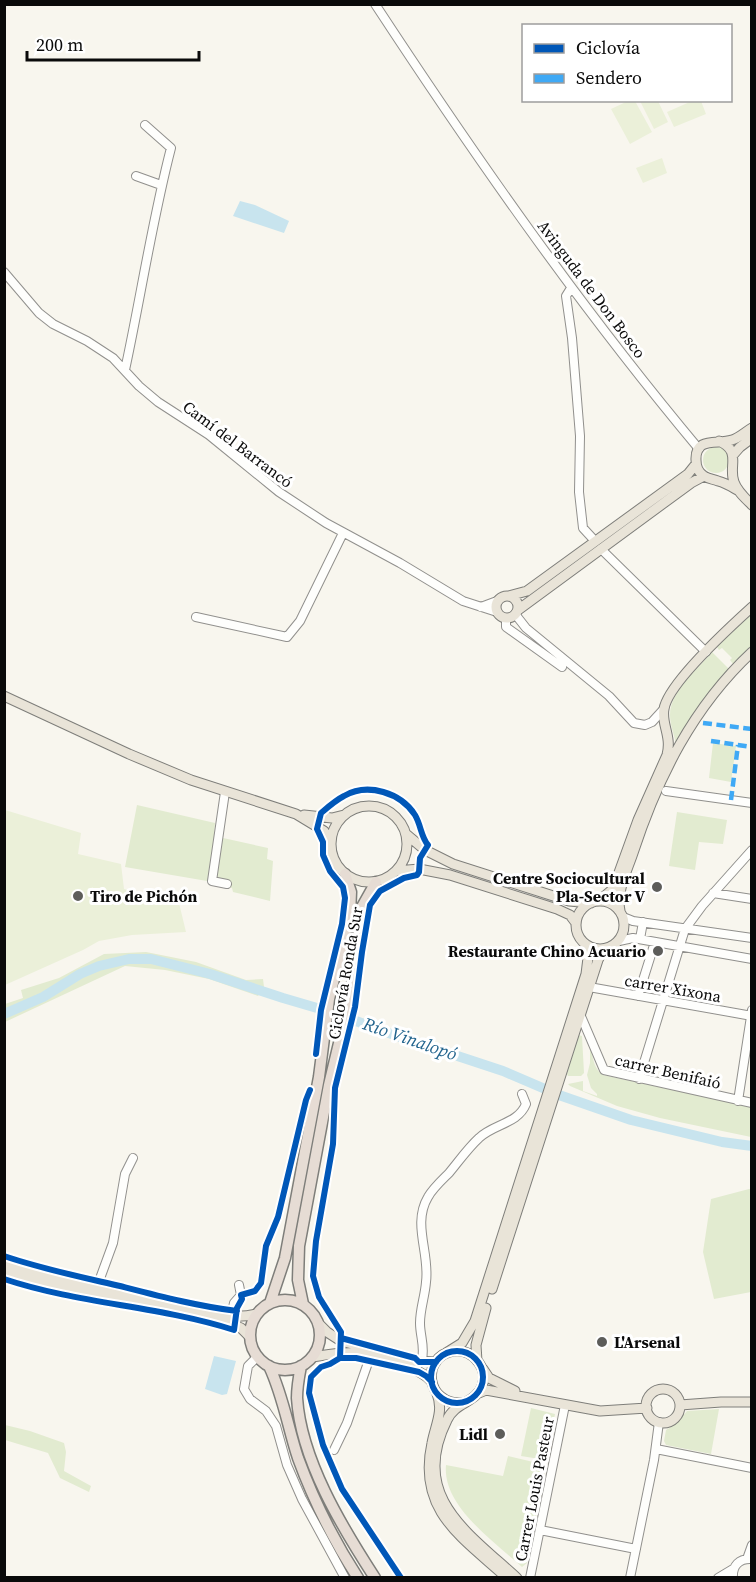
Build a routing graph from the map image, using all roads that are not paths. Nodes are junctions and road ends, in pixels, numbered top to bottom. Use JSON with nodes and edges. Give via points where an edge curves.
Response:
{"nodes":[{"id":1,"x":375,"y":4,"type":"edge"},
{"id":2,"x":145,"y":125,"type":"dead end"},
{"id":3,"x":136,"y":176,"type":"dead end"},
{"id":4,"x":161,"y":185,"type":"junction"},
{"id":5,"x":4,"y":272,"type":"edge"},
{"id":6,"x":571,"y":288,"type":"junction"},
{"id":7,"x":125,"y":370,"type":"junction"},
{"id":8,"x":752,"y":428,"type":"edge"},
{"id":9,"x":752,"y":438,"type":"edge"},
{"id":10,"x":719,"y":441,"type":"junction"},
{"id":11,"x":699,"y":449,"type":"junction"},
{"id":12,"x":733,"y":455,"type":"junction"},
{"id":13,"x":696,"y":464,"type":"junction"},
{"id":14,"x":733,"y":467,"type":"junction"},
{"id":15,"x":704,"y":476,"type":"junction"},
{"id":16,"x":714,"y":479,"type":"junction"},
{"id":17,"x":739,"y":491,"type":"junction"},
{"id":18,"x":752,"y":505,"type":"edge"},
{"id":19,"x":343,"y":533,"type":"junction"},
{"id":20,"x":598,"y":545,"type":"junction"},
{"id":21,"x":509,"y":596,"type":"junction"},
{"id":22,"x":497,"y":601,"type":"junction"},
{"id":23,"x":752,"y":607,"type":"edge"},
{"id":24,"x":480,"y":608,"type":"junction"},
{"id":25,"x":509,"y":613,"type":"junction"},
{"id":26,"x":195,"y":617,"type":"dead end"},
{"id":27,"x":706,"y":652,"type":"junction"},
{"id":28,"x":752,"y":652,"type":"edge"},
{"id":29,"x":562,"y":667,"type":"dead end"},
{"id":30,"x":4,"y":690,"type":"edge"},
{"id":31,"x":4,"y":696,"type":"edge"},
{"id":32,"x":663,"y":710,"type":"junction"},
{"id":33,"x":162,"y":767,"type":"junction"},
{"id":34,"x":666,"y":791,"type":"dead end"},
{"id":35,"x":225,"y":792,"type":"junction"},
{"id":36,"x":752,"y":803,"type":"edge"},
{"id":37,"x":296,"y":814,"type":"junction"},
{"id":38,"x":345,"y":814,"type":"junction"},
{"id":39,"x":406,"y":834,"type":"junction"},
{"id":40,"x":331,"y":844,"type":"junction"},
{"id":41,"x":750,"y":852,"type":"edge"},
{"id":42,"x":397,"y":871,"type":"junction"},
{"id":43,"x":345,"y":874,"type":"junction"},
{"id":44,"x":376,"y":882,"type":"junction"},
{"id":45,"x":227,"y":884,"type":"dead end"},
{"id":46,"x":713,"y":893,"type":"junction"},
{"id":47,"x":752,"y":899,"type":"edge"},
{"id":48,"x":595,"y":902,"type":"junction"},
{"id":49,"x":621,"y":914,"type":"junction"},
{"id":50,"x":643,"y":922,"type":"junction"},
{"id":51,"x":576,"y":923,"type":"junction"},
{"id":52,"x":685,"y":929,"type":"junction"},
{"id":53,"x":752,"y":938,"type":"edge"},
{"id":54,"x":640,"y":939,"type":"junction"},
{"id":55,"x":619,"y":941,"type":"junction"},
{"id":56,"x":655,"y":942,"type":"junction"},
{"id":57,"x":585,"y":944,"type":"junction"},
{"id":58,"x":679,"y":947,"type":"junction"},
{"id":59,"x":607,"y":949,"type":"junction"},
{"id":60,"x":752,"y":959,"type":"edge"},
{"id":61,"x":589,"y":987,"type":"junction"},
{"id":62,"x":638,"y":996,"type":"junction"},
{"id":63,"x":663,"y":1000,"type":"junction"},
{"id":64,"x":580,"y":1014,"type":"junction"},
{"id":65,"x":751,"y":1014,"type":"edge"},
{"id":66,"x":558,"y":1071,"type":"junction"},
{"id":67,"x":639,"y":1079,"type":"junction"},
{"id":68,"x":522,"y":1094,"type":"dead end"},
{"id":69,"x":738,"y":1101,"type":"junction"},
{"id":70,"x":752,"y":1103,"type":"edge"},
{"id":71,"x":545,"y":1113,"type":"junction"},
{"id":72,"x":133,"y":1158,"type":"dead end"},
{"id":73,"x":4,"y":1264,"type":"edge"},
{"id":74,"x":4,"y":1271,"type":"edge"},
{"id":75,"x":98,"y":1284,"type":"dead end"},
{"id":76,"x":239,"y":1285,"type":"dead end"},
{"id":77,"x":270,"y":1303,"type":"junction"},
{"id":78,"x":303,"y":1304,"type":"junction"},
{"id":79,"x":256,"y":1314,"type":"junction"},
{"id":80,"x":231,"y":1316,"type":"junction"},
{"id":81,"x":318,"y":1323,"type":"junction"},
{"id":82,"x":250,"y":1337,"type":"junction"},
{"id":83,"x":424,"y":1348,"type":"junction"},
{"id":84,"x":258,"y":1356,"type":"junction"},
{"id":85,"x":312,"y":1357,"type":"junction"},
{"id":86,"x":370,"y":1357,"type":"junction"},
{"id":87,"x":441,"y":1358,"type":"junction"},
{"id":88,"x":419,"y":1362,"type":"junction"},
{"id":89,"x":479,"y":1364,"type":"junction"},
{"id":90,"x":269,"y":1366,"type":"junction"},
{"id":91,"x":301,"y":1366,"type":"junction"},
{"id":92,"x":432,"y":1382,"type":"junction"},
{"id":93,"x":479,"y":1393,"type":"junction"},
{"id":94,"x":437,"y":1394,"type":"junction"},
{"id":95,"x":526,"y":1396,"type":"junction"},
{"id":96,"x":752,"y":1402,"type":"edge"},
{"id":97,"x":462,"y":1403,"type":"junction"},
{"id":98,"x":565,"y":1405,"type":"junction"},
{"id":99,"x":680,"y":1405,"type":"junction"},
{"id":100,"x":646,"y":1408,"type":"junction"},
{"id":101,"x":659,"y":1422,"type":"junction"},
{"id":102,"x":656,"y":1449,"type":"junction"},
{"id":103,"x":334,"y":1450,"type":"dead end"},
{"id":104,"x":752,"y":1468,"type":"edge"},
{"id":105,"x":540,"y":1530,"type":"junction"},
{"id":106,"x":752,"y":1545,"type":"edge"},
{"id":107,"x":636,"y":1549,"type":"junction"},
{"id":108,"x":749,"y":1559,"type":"edge"},
{"id":109,"x":733,"y":1573,"type":"edge"},
{"id":110,"x":345,"y":1578,"type":"edge"},
{"id":111,"x":358,"y":1578,"type":"edge"},
{"id":112,"x":375,"y":1578,"type":"edge"},
{"id":113,"x":507,"y":1578,"type":"edge"},
{"id":114,"x":517,"y":1578,"type":"edge"},
{"id":115,"x":530,"y":1578,"type":"edge"},
{"id":116,"x":630,"y":1578,"type":"edge"},
{"id":117,"x":718,"y":1578,"type":"edge"}],
"edges":[{"from":1,"to":6,"type":"street","name":"Avinguda de Don Bosco"},
{"from":2,"to":4,"type":"street","via":[[171,148]]},
{"from":3,"to":4,"type":"street"},
{"from":4,"to":7,"type":"street"},
{"from":5,"to":7,"type":"street","name":"Camí del Barrancó","via":[[39,313],[99,348]]},
{"from":6,"to":11,"type":"street","name":"Avinguda de Don Bosco"},
{"from":6,"to":20,"type":"street","via":[[566,296],[580,436],[579,492],[583,528]]},
{"from":7,"to":19,"type":"street","name":"Camí del Barrancó","via":[[159,402],[279,492]]},
{"from":8,"to":10,"type":"main road","via":[[735,439]]},
{"from":9,"to":12,"type":"main road"},
{"from":10,"to":11,"type":"main road","via":[[708,442]]},
{"from":10,"to":12,"type":"main road"},
{"from":11,"to":13,"type":"main road"},
{"from":12,"to":14,"type":"main road"},
{"from":13,"to":15,"type":"main road"},
{"from":13,"to":20,"type":"main road"},
{"from":14,"to":16,"type":"main road","via":[[725,476]]},
{"from":14,"to":17,"type":"main road"},
{"from":15,"to":16,"type":"main road"},
{"from":15,"to":20,"type":"main road"},
{"from":16,"to":17,"type":"main road"},
{"from":17,"to":18,"type":"main road"},
{"from":19,"to":24,"type":"street","name":"Camí del Barrancó"},
{"from":19,"to":26,"type":"street","via":[[300,621],[287,637]]},
{"from":20,"to":21,"type":"main road","via":[[526,591]]},
{"from":20,"to":25,"type":"main road"},
{"from":20,"to":27,"type":"street"},
{"from":21,"to":22,"type":"main road"},
{"from":21,"to":25,"type":"main road","via":[[515,600]]},
{"from":22,"to":24,"type":"street"},
{"from":22,"to":25,"type":"main road"},
{"from":23,"to":27,"type":"main road"},
{"from":24,"to":25,"type":"street","name":"Camí del Barrancó"},
{"from":25,"to":29,"type":"street","via":[[506,627]]},
{"from":25,"to":32,"type":"street","via":[[614,700],[634,723],[652,722]]},
{"from":27,"to":32,"type":"main road","via":[[677,686]]},
{"from":28,"to":49,"type":"main road","via":[[707,701],[677,748],[639,833],[620,892]]},
{"from":30,"to":33,"type":"main road"},
{"from":31,"to":33,"type":"main road"},
{"from":32,"to":48,"type":"main road","via":[[669,738],[667,754],[613,889]]},
{"from":33,"to":35,"type":"main road"},
{"from":34,"to":36,"type":"street"},
{"from":35,"to":37,"type":"main road"},
{"from":35,"to":45,"type":"street","via":[[212,881]]},
{"from":37,"to":38,"type":"main road","via":[[332,818]]},
{"from":37,"to":40,"type":"main road","via":[[324,831]]},
{"from":38,"to":39,"type":"main road","via":[[364,806],[381,808],[398,819]]},
{"from":38,"to":40,"type":"main road","via":[[335,828]]},
{"from":39,"to":42,"type":"main road","via":[[406,853]]},
{"from":39,"to":48,"type":"main road","via":[[425,850],[453,864],[569,902]]},
{"from":40,"to":43,"type":"main road","via":[[335,861]]},
{"from":41,"to":46,"type":"street"},
{"from":42,"to":44,"type":"main road"},
{"from":42,"to":51,"type":"main road","via":[[419,869],[450,875],[557,909]]},
{"from":43,"to":44,"type":"main road","via":[[354,880]]},
{"from":43,"to":77,"type":"highway","via":[[352,903],[329,999],[318,1087],[285,1258]]},
{"from":44,"to":78,"type":"highway","via":[[362,908],[348,1010],[299,1246],[298,1280]]},
{"from":46,"to":47,"type":"street"},
{"from":46,"to":52,"type":"street"},
{"from":48,"to":49,"type":"main road","via":[[611,904]]},
{"from":48,"to":51,"type":"main road","via":[[581,911]]},
{"from":49,"to":50,"type":"street"},
{"from":49,"to":55,"type":"main road","via":[[624,930]]},
{"from":50,"to":52,"type":"street"},
{"from":50,"to":54,"type":"street"},
{"from":51,"to":57,"type":"main road"},
{"from":52,"to":53,"type":"street"},
{"from":52,"to":58,"type":"street"},
{"from":54,"to":55,"type":"street"},
{"from":54,"to":56,"type":"street"},
{"from":55,"to":59,"type":"main road"},
{"from":56,"to":58,"type":"street"},
{"from":56,"to":62,"type":"street"},
{"from":57,"to":59,"type":"main road"},
{"from":57,"to":66,"type":"main road","via":[[586,974]]},
{"from":58,"to":60,"type":"street"},
{"from":58,"to":63,"type":"street"},
{"from":59,"to":61,"type":"main road","via":[[599,957]]},
{"from":61,"to":62,"type":"street","name":"carrer Xixona"},
{"from":61,"to":64,"type":"main road"},
{"from":62,"to":63,"type":"street","name":"carrer Xixona"},
{"from":63,"to":65,"type":"street","name":"carrer Xixona"},
{"from":63,"to":67,"type":"street"},
{"from":64,"to":66,"type":"main road"},
{"from":64,"to":67,"type":"street","name":"carrer Benifaió","via":[[604,1070]]},
{"from":65,"to":69,"type":"street"},
{"from":66,"to":71,"type":"main road"},
{"from":67,"to":69,"type":"street","name":"carrer Benifaió"},
{"from":68,"to":83,"type":"street","via":[[526,1104],[519,1114],[479,1137],[429,1196],[422,1210],[420,1222],[427,1263],[420,1324]]},
{"from":69,"to":70,"type":"street","name":"carrer Benifaió"},
{"from":71,"to":87,"type":"main road","via":[[475,1321],[462,1343]]},
{"from":71,"to":89,"type":"main road","via":[[477,1336]]},
{"from":72,"to":75,"type":"street","via":[[125,1174],[113,1243]]},
{"from":73,"to":80,"type":"main road","via":[[67,1282]]},
{"from":74,"to":82,"type":"main road","via":[[52,1286],[227,1322]]},
{"from":76,"to":80,"type":"street","via":[[241,1295]]},
{"from":77,"to":78,"type":"highway","via":[[281,1299]]},
{"from":77,"to":79,"type":"highway"},
{"from":78,"to":81,"type":"highway"},
{"from":79,"to":80,"type":"main road"},
{"from":79,"to":82,"type":"highway"},
{"from":81,"to":85,"type":"highway","via":[[319,1344]]},
{"from":81,"to":88,"type":"main road","via":[[341,1341]]},
{"from":82,"to":84,"type":"highway"},
{"from":83,"to":87,"type":"street"},
{"from":83,"to":88,"type":"street"},
{"from":84,"to":90,"type":"highway"},
{"from":84,"to":110,"type":"street","via":[[249,1366],[244,1389],[250,1399],[267,1411],[276,1426],[302,1499]]},
{"from":85,"to":86,"type":"main road","via":[[339,1353]]},
{"from":85,"to":91,"type":"highway"},
{"from":86,"to":92,"type":"main road","via":[[411,1368]]},
{"from":86,"to":103,"type":"street"},
{"from":87,"to":88,"type":"main road"},
{"from":87,"to":89,"type":"main road","via":[[460,1351]]},
{"from":87,"to":92,"type":"main road","via":[[431,1375]]},
{"from":89,"to":93,"type":"main road","via":[[483,1380]]},
{"from":89,"to":95,"type":"main road","via":[[489,1378]]},
{"from":90,"to":91,"type":"highway","via":[[279,1370]]},
{"from":90,"to":111,"type":"highway","via":[[311,1492]]},
{"from":91,"to":112,"type":"highway","via":[[297,1396],[310,1455],[329,1498]]},
{"from":92,"to":94,"type":"main road"},
{"from":93,"to":95,"type":"main road","via":[[486,1389]]},
{"from":93,"to":97,"type":"main road"},
{"from":94,"to":97,"type":"main road","via":[[448,1402]]},
{"from":94,"to":113,"type":"main road","via":[[441,1409],[428,1470],[432,1495],[454,1528]]},
{"from":95,"to":98,"type":"main road"},
{"from":96,"to":99,"type":"main road"},
{"from":97,"to":114,"type":"main road","via":[[451,1412],[439,1441],[434,1472],[437,1491],[459,1524]]},
{"from":98,"to":100,"type":"main road","via":[[600,1411]]},
{"from":98,"to":105,"type":"street","name":"Carrer Louis Pasteur"},
{"from":99,"to":100,"type":"main road","via":[[674,1394],[660,1389],[649,1396]]},
{"from":99,"to":101,"type":"main road","via":[[674,1419]]},
{"from":100,"to":101,"type":"main road"},
{"from":101,"to":102,"type":"street"},
{"from":102,"to":104,"type":"street"},
{"from":102,"to":107,"type":"street"},
{"from":105,"to":107,"type":"street"},
{"from":105,"to":115,"type":"street","name":"Carrer Louis Pasteur"},
{"from":106,"to":108,"type":"street"},
{"from":107,"to":116,"type":"street"},
{"from":108,"to":109,"type":"street","via":[[739,1561]]},
{"from":109,"to":117,"type":"street"}]}
